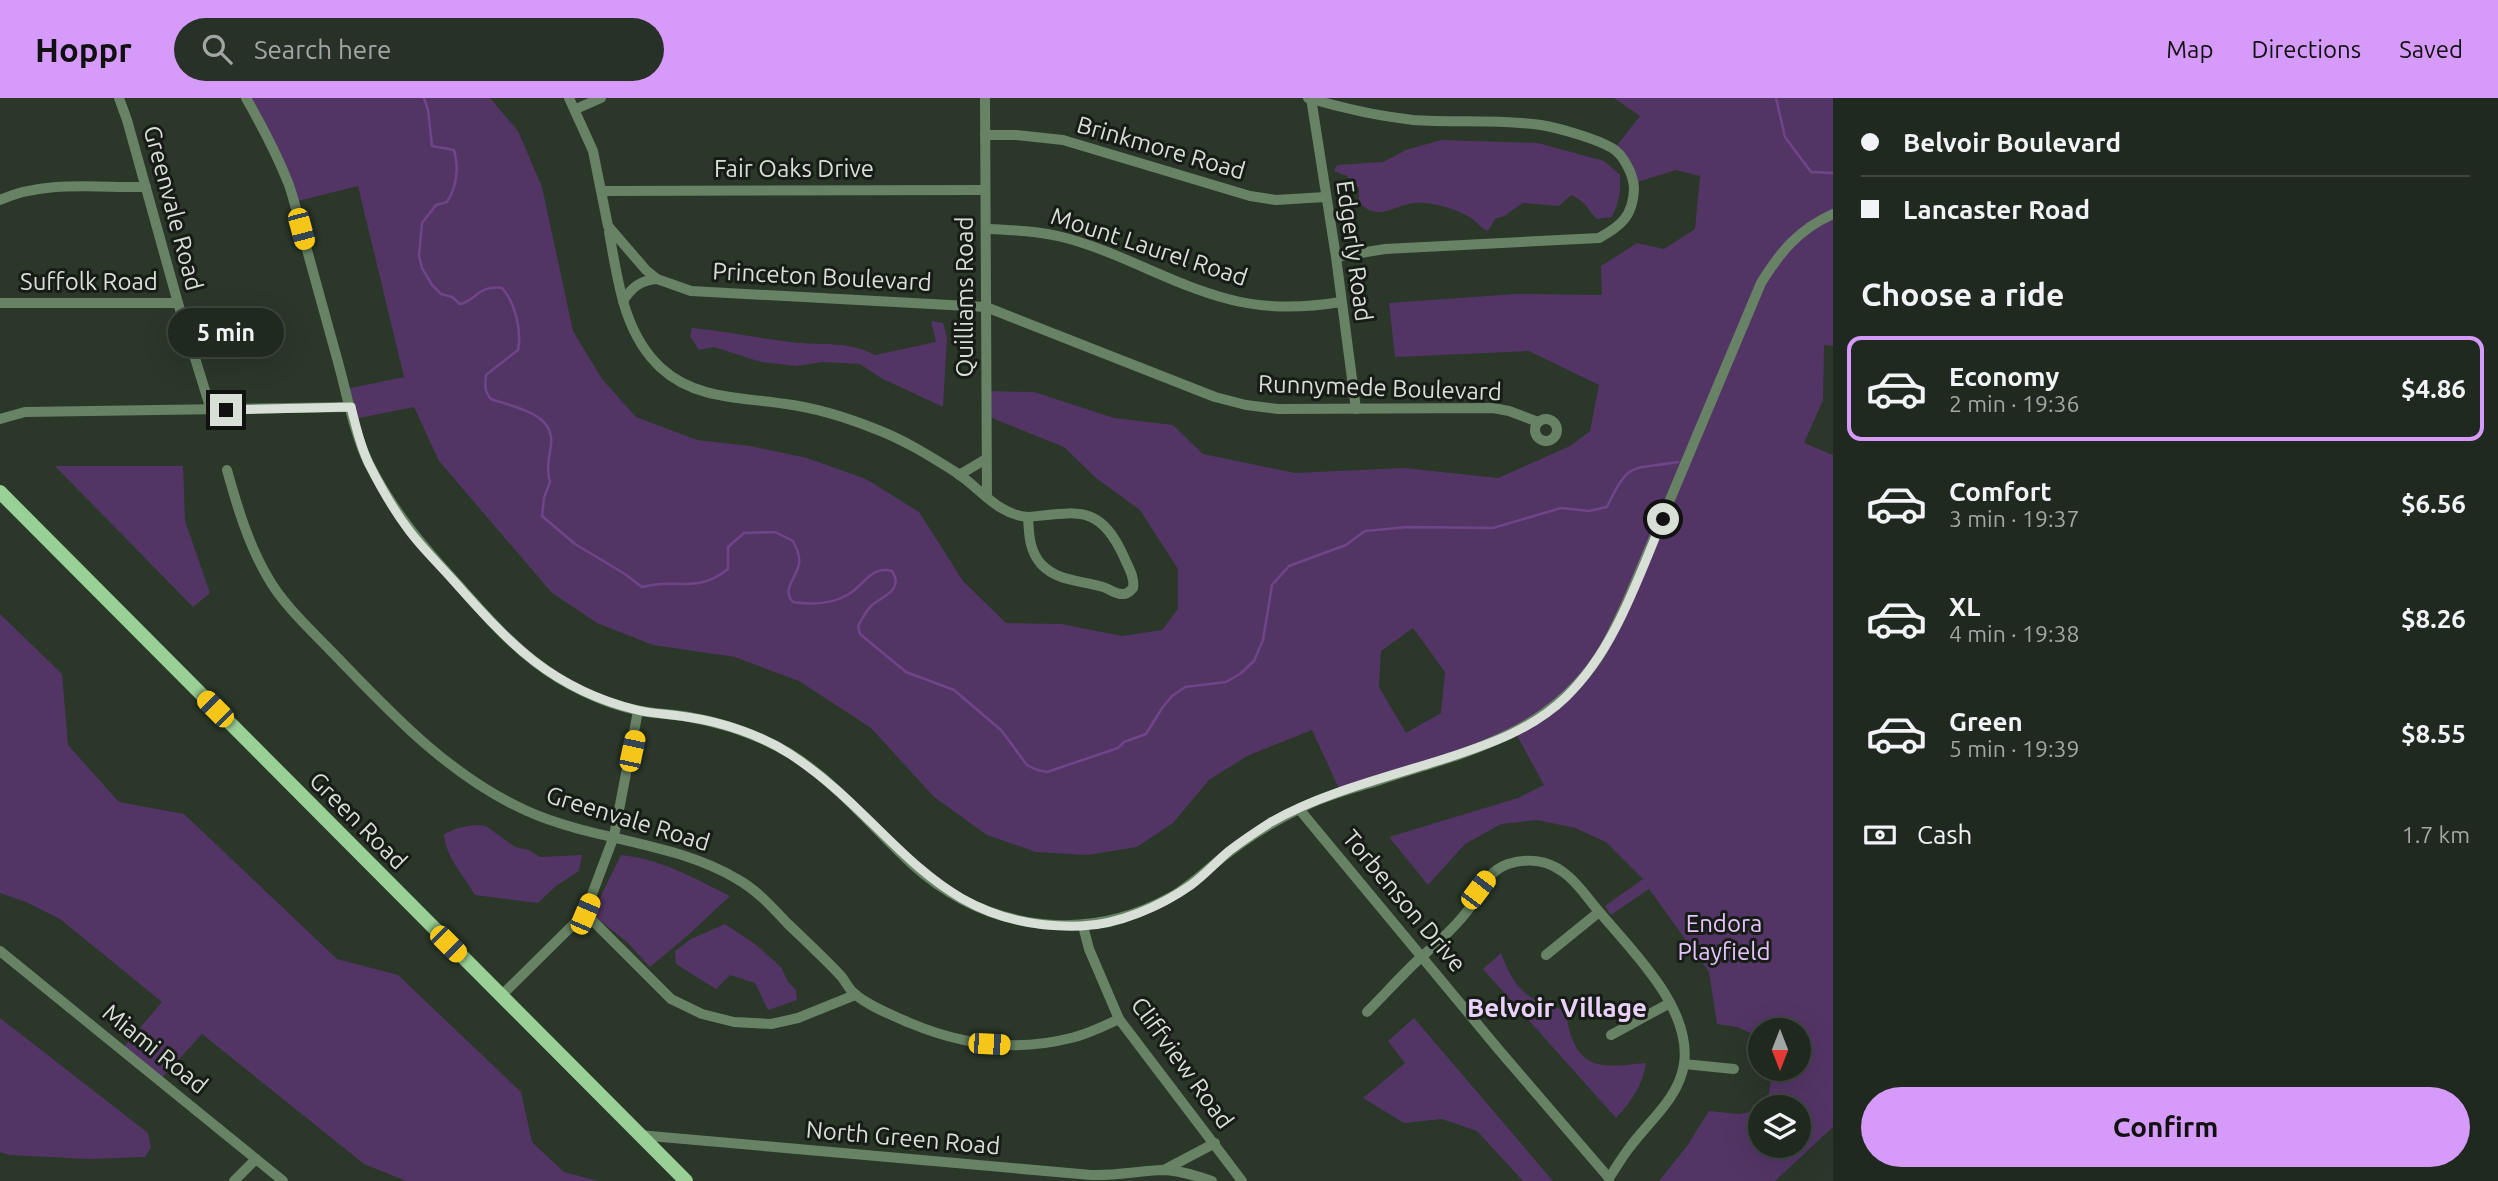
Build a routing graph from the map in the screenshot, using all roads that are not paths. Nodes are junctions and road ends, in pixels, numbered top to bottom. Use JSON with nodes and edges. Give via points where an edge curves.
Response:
{"nodes":[{"id":1,"x":119,"y":98,"type":"edge"},
{"id":2,"x":246,"y":98,"type":"edge"},
{"id":3,"x":569,"y":98,"type":"edge"},
{"id":4,"x":601,"y":98,"type":"edge"},
{"id":5,"x":985,"y":98,"type":"edge"},
{"id":6,"x":1310,"y":98,"type":"edge"},
{"id":7,"x":576,"y":109,"type":"junction"},
{"id":8,"x":985,"y":135,"type":"junction"},
{"id":9,"x":146,"y":187,"type":"junction"},
{"id":10,"x":985,"y":190,"type":"junction"},
{"id":11,"x":602,"y":191,"type":"junction"},
{"id":12,"x":1325,"y":197,"type":"junction"},
{"id":13,"x":0,"y":200,"type":"edge"},
{"id":14,"x":1833,"y":214,"type":"edge"},
{"id":15,"x":608,"y":226,"type":"junction"},
{"id":16,"x":986,"y":229,"type":"junction"},
{"id":17,"x":1336,"y":257,"type":"junction"},
{"id":18,"x":657,"y":279,"type":"junction"},
{"id":19,"x":623,"y":301,"type":"junction"},
{"id":20,"x":0,"y":303,"type":"edge"},
{"id":21,"x":177,"y":303,"type":"junction"},
{"id":22,"x":1341,"y":303,"type":"junction"},
{"id":23,"x":986,"y":307,"type":"junction"},
{"id":24,"x":351,"y":407,"type":"junction"},
{"id":25,"x":1356,"y":409,"type":"junction"},
{"id":26,"x":211,"y":410,"type":"junction"},
{"id":27,"x":0,"y":419,"type":"edge"},
{"id":28,"x":1538,"y":422,"type":"dead end"},
{"id":29,"x":986,"y":459,"type":"junction"},
{"id":30,"x":227,"y":470,"type":"dead end"},
{"id":31,"x":959,"y":475,"type":"junction"},
{"id":32,"x":0,"y":492,"type":"edge"},
{"id":33,"x":987,"y":496,"type":"junction"},
{"id":34,"x":1028,"y":517,"type":"junction"},
{"id":35,"x":638,"y":711,"type":"junction"},
{"id":36,"x":1299,"y":809,"type":"junction"},
{"id":37,"x":614,"y":836,"type":"junction"},
{"id":38,"x":1599,"y":912,"type":"junction"},
{"id":39,"x":585,"y":914,"type":"junction"},
{"id":40,"x":1083,"y":926,"type":"junction"},
{"id":41,"x":0,"y":951,"type":"edge"},
{"id":42,"x":1546,"y":955,"type":"dead end"},
{"id":43,"x":1423,"y":956,"type":"junction"},
{"id":44,"x":502,"y":995,"type":"junction"},
{"id":45,"x":855,"y":995,"type":"junction"},
{"id":46,"x":1670,"y":1003,"type":"junction"},
{"id":47,"x":1367,"y":1012,"type":"dead end"},
{"id":48,"x":1119,"y":1019,"type":"junction"},
{"id":49,"x":1611,"y":1035,"type":"dead end"},
{"id":50,"x":1684,"y":1064,"type":"junction"},
{"id":51,"x":1734,"y":1069,"type":"dead end"},
{"id":52,"x":639,"y":1135,"type":"junction"},
{"id":53,"x":1215,"y":1143,"type":"junction"},
{"id":54,"x":256,"y":1159,"type":"junction"},
{"id":55,"x":1164,"y":1170,"type":"junction"},
{"id":56,"x":1609,"y":1179,"type":"edge"},
{"id":57,"x":234,"y":1181,"type":"edge"},
{"id":58,"x":283,"y":1181,"type":"edge"},
{"id":59,"x":686,"y":1181,"type":"edge"},
{"id":60,"x":1212,"y":1181,"type":"edge"},
{"id":61,"x":1242,"y":1181,"type":"edge"}],
"edges":[{"from":1,"to":9,"type":"street","name":"Greenvale Road"},
{"from":2,"to":24,"type":"street","via":[[290,189]]},
{"from":3,"to":7,"type":"street","name":"Princeton Boulevard"},
{"from":4,"to":7,"type":"street"},
{"from":5,"to":8,"type":"street","name":"Quilliams Road"},
{"from":6,"to":12,"type":"street","name":"Edgerly Road"},
{"from":6,"to":17,"type":"street","via":[[1403,119],[1541,125],[1614,149],[1634,183],[1628,214],[1618,228],[1599,238],[1385,249]]},
{"from":7,"to":11,"type":"street","name":"Princeton Boulevard","via":[[593,151]]},
{"from":8,"to":10,"type":"street","name":"Quilliams Road"},
{"from":8,"to":12,"type":"street","name":"Brinkmore Road","via":[[1063,141],[1250,196],[1276,200]]},
{"from":9,"to":13,"type":"street","via":[[49,188],[22,191]]},
{"from":9,"to":21,"type":"street","name":"Greenvale Road"},
{"from":10,"to":11,"type":"street","name":"Fair Oaks Drive"},
{"from":10,"to":16,"type":"street","name":"Quilliams Road"},
{"from":11,"to":15,"type":"street","name":"Princeton Boulevard"},
{"from":12,"to":17,"type":"street","name":"Edgerly Road"},
{"from":14,"to":36,"type":"street","via":[[1816,221],[1781,251],[1761,283],[1608,642],[1566,697],[1537,720],[1494,743]]},
{"from":15,"to":18,"type":"street","name":"Princeton Boulevard"},
{"from":15,"to":19,"type":"street"},
{"from":16,"to":22,"type":"street","name":"Mount Laurel Road","via":[[1033,231],[1068,239],[1227,299],[1312,307]]},
{"from":16,"to":23,"type":"street","name":"Quilliams Road"},
{"from":17,"to":22,"type":"street","name":"Edgerly Road"},
{"from":18,"to":19,"type":"street","via":[[636,285]]},
{"from":18,"to":23,"type":"street","name":"Princeton Boulevard","via":[[691,291]]},
{"from":19,"to":31,"type":"street","via":[[630,325],[650,356],[693,389],[810,408],[859,422],[921,450]]},
{"from":20,"to":21,"type":"street","name":"Suffolk Road"},
{"from":21,"to":26,"type":"street","name":"Greenvale Road"},
{"from":22,"to":25,"type":"street","name":"Edgerly Road"},
{"from":23,"to":25,"type":"street","name":"Runnymede Boulevard","via":[[1215,397],[1279,409]]},
{"from":23,"to":29,"type":"street","name":"Quilliams Road"},
{"from":24,"to":26,"type":"street"},
{"from":24,"to":35,"type":"street","via":[[366,459],[408,530],[512,643],[562,680]]},
{"from":25,"to":28,"type":"street","name":"Runnymede Boulevard","via":[[1493,408]]},
{"from":26,"to":27,"type":"street","via":[[25,412]]},
{"from":29,"to":31,"type":"street"},
{"from":29,"to":33,"type":"street","name":"Quilliams Road"},
{"from":30,"to":37,"type":"street","name":"Greenvale Road","via":[[248,537],[268,579],[298,617],[418,739],[463,774],[526,811]]},
{"from":31,"to":33,"type":"street"},
{"from":32,"to":44,"type":"main road","name":"Green Road"},
{"from":33,"to":34,"type":"street","via":[[1005,512]]},
{"from":34,"to":34,"type":"street","via":[[1031,546],[1049,571],[1119,594],[1133,588],[1132,574],[1115,538],[1098,520],[1070,513]]},
{"from":35,"to":37,"type":"street"},
{"from":35,"to":40,"type":"street","via":[[690,717],[742,731],[788,752],[835,788],[915,866],[948,892],[976,906],[1033,923]]},
{"from":36,"to":40,"type":"street","via":[[1229,851],[1168,899]]},
{"from":36,"to":43,"type":"street","name":"Torbenson Drive"},
{"from":37,"to":39,"type":"street"},
{"from":37,"to":45,"type":"street","name":"Greenvale Road","via":[[706,862],[740,880],[842,977]]},
{"from":38,"to":42,"type":"street"},
{"from":38,"to":43,"type":"street","via":[[1563,871],[1525,860],[1489,875],[1457,924]]},
{"from":38,"to":46,"type":"street","via":[[1650,971]]},
{"from":39,"to":44,"type":"street"},
{"from":39,"to":45,"type":"street","via":[[671,999],[702,1014],[771,1024]]},
{"from":40,"to":48,"type":"street","name":"Cliffview Road"},
{"from":41,"to":54,"type":"street","name":"Miami Road"},
{"from":43,"to":47,"type":"street"},
{"from":43,"to":56,"type":"street","name":"Torbenson Drive"},
{"from":44,"to":52,"type":"main road","name":"Green Road"},
{"from":45,"to":48,"type":"street","name":"Greenvale Road","via":[[905,1021],[970,1042],[1046,1043]]},
{"from":46,"to":49,"type":"street"},
{"from":46,"to":50,"type":"street","via":[[1679,1023]]},
{"from":48,"to":53,"type":"street","name":"Cliffview Road"},
{"from":50,"to":51,"type":"street"},
{"from":50,"to":56,"type":"street","via":[[1667,1103],[1629,1147]]},
{"from":52,"to":55,"type":"street","name":"North Green Road","via":[[1091,1175]]},
{"from":52,"to":59,"type":"main road","name":"Green Road"},
{"from":53,"to":55,"type":"street","name":"North Green Road"},
{"from":53,"to":61,"type":"street","name":"Cliffview Road"},
{"from":54,"to":57,"type":"street"},
{"from":54,"to":58,"type":"street","name":"Miami Road"},
{"from":55,"to":60,"type":"street","name":"North Green Road"}]}
